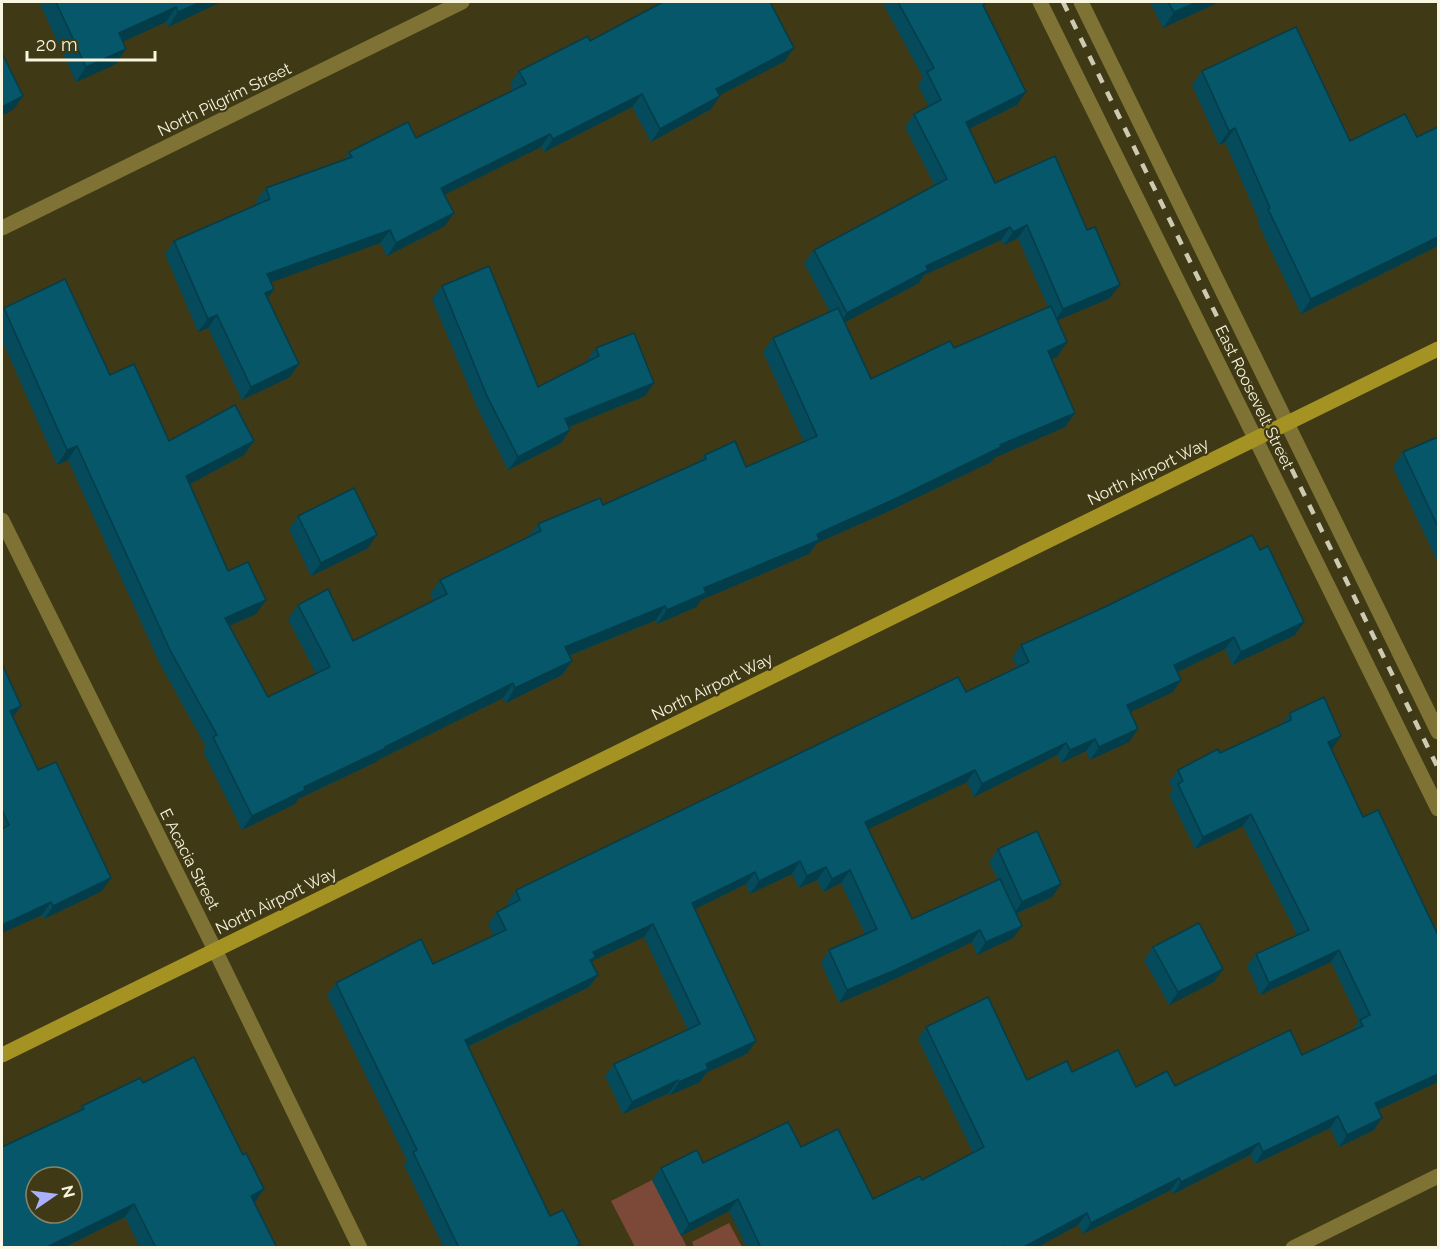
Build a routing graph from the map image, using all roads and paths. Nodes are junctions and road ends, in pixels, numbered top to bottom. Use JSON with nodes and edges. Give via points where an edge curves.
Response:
{"nodes":[{"id":1,"x":462,"y":2,"type":"edge"},
{"id":2,"x":1040,"y":2,"type":"edge"},
{"id":3,"x":1081,"y":2,"type":"edge"},
{"id":4,"x":2,"y":228,"type":"edge"},
{"id":5,"x":1438,"y":349,"type":"edge"},
{"id":6,"x":1287,"y":423,"type":"junction"},
{"id":7,"x":1255,"y":439,"type":"junction"},
{"id":8,"x":2,"y":520,"type":"edge"},
{"id":9,"x":1438,"y":732,"type":"edge"},
{"id":10,"x":1438,"y":809,"type":"edge"},
{"id":11,"x":215,"y":950,"type":"junction"},
{"id":12,"x":2,"y":1055,"type":"edge"},
{"id":13,"x":1438,"y":1176,"type":"edge"},
{"id":14,"x":360,"y":1248,"type":"edge"},
{"id":15,"x":1293,"y":1248,"type":"edge"}],
"edges":[{"from":1,"to":4,"type":"street","name":"North Pilgrim Street"},
{"from":2,"to":7,"type":"street","name":"East Roosevelt Street"},
{"from":3,"to":6,"type":"street","name":"East Roosevelt Street"},
{"from":5,"to":6,"type":"main road","name":"North Airport Way"},
{"from":6,"to":7,"type":"main road","name":"North Airport Way"},
{"from":6,"to":9,"type":"street","name":"East Roosevelt Street"},
{"from":7,"to":10,"type":"street","name":"East Roosevelt Street"},
{"from":7,"to":11,"type":"main road","name":"North Airport Way"},
{"from":8,"to":11,"type":"street","name":"E Acacia Street"},
{"from":11,"to":12,"type":"main road","name":"North Airport Way"},
{"from":11,"to":14,"type":"street","name":"E Acacia Street"},
{"from":13,"to":15,"type":"street"}]}
